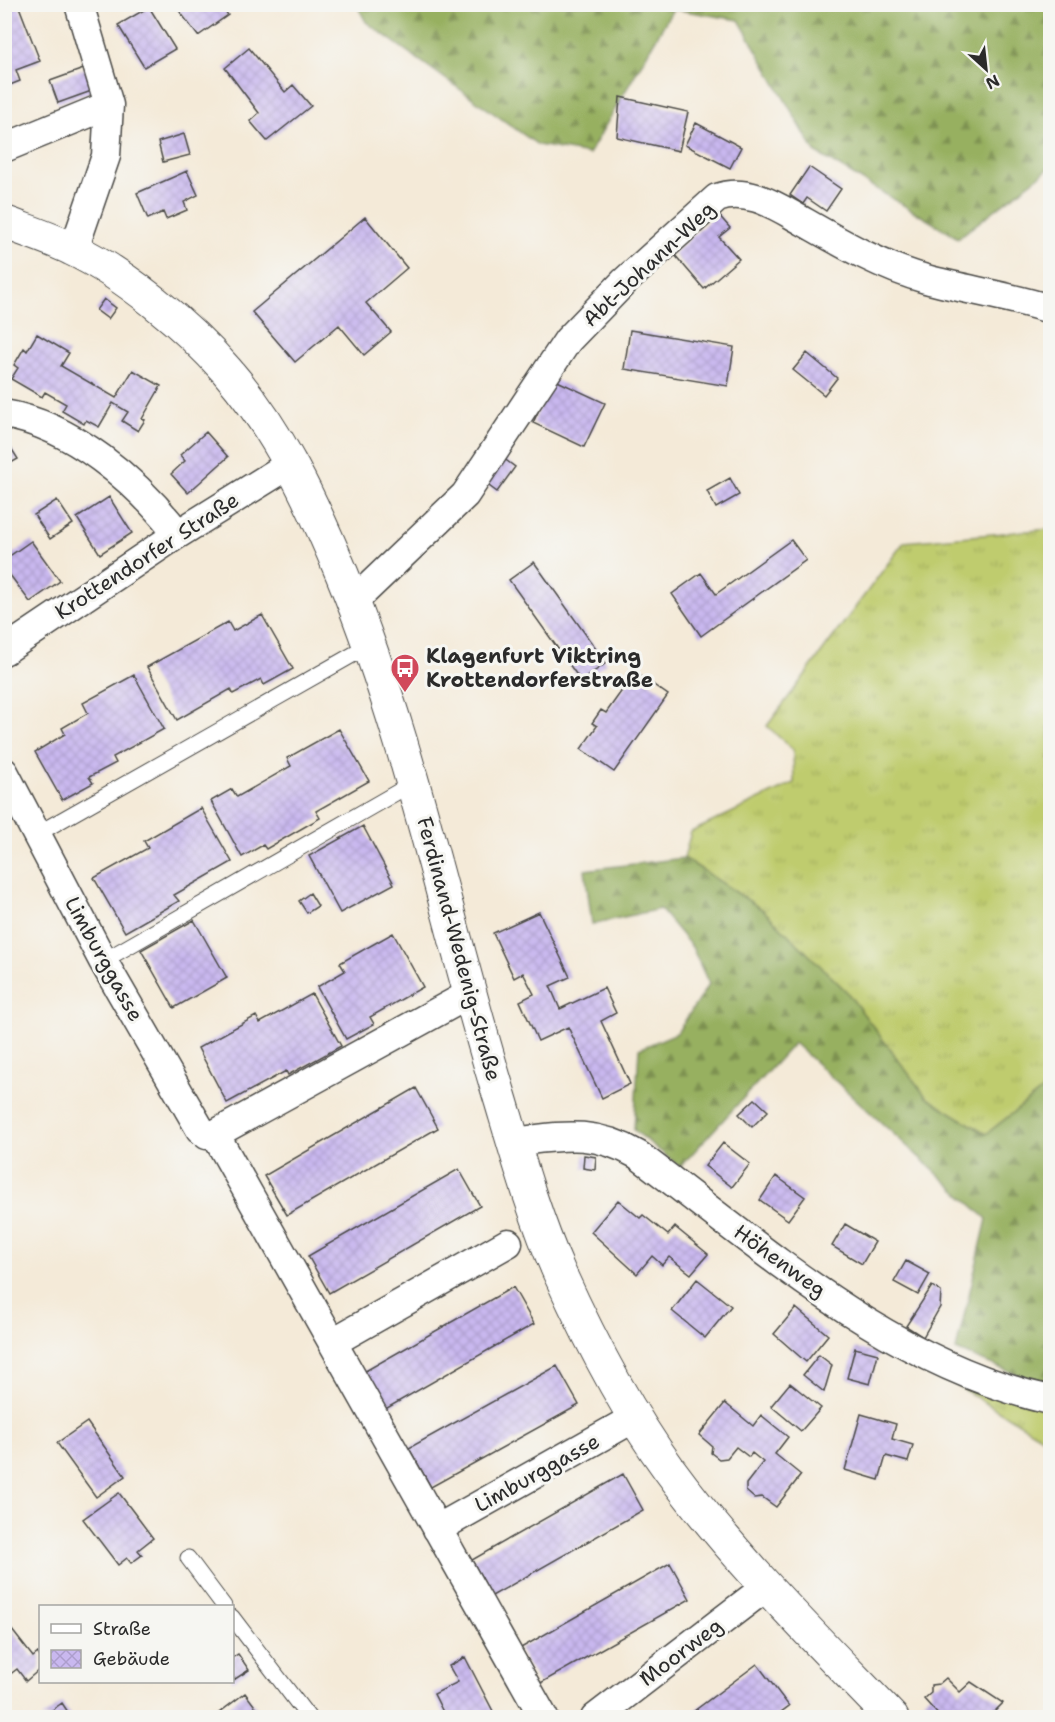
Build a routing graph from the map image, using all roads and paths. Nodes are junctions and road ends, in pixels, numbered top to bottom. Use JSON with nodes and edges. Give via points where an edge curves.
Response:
{"nodes":[{"id":1,"x":79,"y":4,"type":"edge"},
{"id":2,"x":109,"y":105,"type":"junction"},
{"id":3,"x":4,"y":148,"type":"edge"},
{"id":4,"x":4,"y":222,"type":"edge"},
{"id":5,"x":74,"y":249,"type":"junction"},
{"id":6,"x":1050,"y":309,"type":"edge"},
{"id":7,"x":4,"y":414,"type":"edge"},
{"id":8,"x":292,"y":463,"type":"junction"},
{"id":9,"x":178,"y":534,"type":"junction"},
{"id":10,"x":353,"y":602,"type":"junction"},
{"id":11,"x":370,"y":645,"type":"junction"},
{"id":12,"x":4,"y":651,"type":"edge"},
{"id":13,"x":4,"y":772,"type":"edge"},
{"id":14,"x":413,"y":783,"type":"junction"},
{"id":15,"x":37,"y":834,"type":"junction"},
{"id":16,"x":103,"y":961,"type":"junction"},
{"id":17,"x":468,"y":995,"type":"junction"},
{"id":18,"x":215,"y":1134,"type":"junction"},
{"id":19,"x":513,"y":1142,"type":"junction"},
{"id":20,"x":508,"y":1244,"type":"dead end"},
{"id":21,"x":333,"y":1342,"type":"junction"},
{"id":22,"x":1050,"y":1400,"type":"edge"},
{"id":23,"x":636,"y":1417,"type":"junction"},
{"id":24,"x":437,"y":1529,"type":"junction"},
{"id":25,"x":188,"y":1558,"type":"dead end"},
{"id":26,"x":766,"y":1587,"type":"junction"},
{"id":27,"x":223,"y":1605,"type":"edge"},
{"id":28,"x":234,"y":1620,"type":"edge"},
{"id":29,"x":309,"y":1718,"type":"edge"},
{"id":30,"x":544,"y":1718,"type":"edge"},
{"id":31,"x":595,"y":1718,"type":"edge"},
{"id":32,"x":892,"y":1718,"type":"edge"}],
"edges":[{"from":1,"to":2,"type":"street"},
{"from":2,"to":3,"type":"street"},
{"from":2,"to":5,"type":"street","via":[[106,156]]},
{"from":4,"to":5,"type":"street","name":"Ferdinand-Wedenig-Straße"},
{"from":5,"to":8,"type":"street","name":"Ferdinand-Wedenig-Straße","via":[[148,297],[193,335],[253,404]]},
{"from":6,"to":10,"type":"street","name":"Abt-Johann-Weg","via":[[891,267],[775,205],[746,195],[730,193],[717,198],[624,282],[568,340],[465,495]]},
{"from":7,"to":9,"type":"street","via":[[32,419],[108,462],[153,501]]},
{"from":8,"to":9,"type":"street","name":"Krottendorfer Straße"},
{"from":8,"to":10,"type":"street","name":"Ferdinand-Wedenig-Straße"},
{"from":9,"to":12,"type":"street","name":"Krottendorfer Straße"},
{"from":10,"to":11,"type":"street","name":"Ferdinand-Wedenig-Straße"},
{"from":11,"to":14,"type":"street","name":"Ferdinand-Wedenig-Straße"},
{"from":11,"to":15,"type":"lane"},
{"from":13,"to":15,"type":"street","name":"Limburggasse"},
{"from":14,"to":16,"type":"lane"},
{"from":14,"to":17,"type":"street","name":"Ferdinand-Wedenig-Straße"},
{"from":15,"to":16,"type":"street","name":"Limburggasse"},
{"from":16,"to":18,"type":"street","name":"Limburggasse","via":[[200,1129],[207,1135]]},
{"from":17,"to":18,"type":"street"},
{"from":17,"to":19,"type":"street","name":"Ferdinand-Wedenig-Straße"},
{"from":18,"to":21,"type":"street","name":"Limburggasse"},
{"from":19,"to":22,"type":"street","name":"Höhenweg","via":[[575,1134],[620,1145],[853,1315],[957,1369],[1024,1395]]},
{"from":19,"to":23,"type":"street","name":"Ferdinand-Wedenig-Straße","via":[[558,1269],[604,1364]]},
{"from":20,"to":21,"type":"street"},
{"from":21,"to":24,"type":"street","name":"Limburggasse"},
{"from":23,"to":24,"type":"street","name":"Limburggasse"},
{"from":23,"to":26,"type":"street","name":"Ferdinand-Wedenig-Straße","via":[[669,1468]]},
{"from":24,"to":30,"type":"street","name":"Limburggasse"},
{"from":25,"to":27,"type":"lane"},
{"from":26,"to":31,"type":"street","name":"Moorweg"},
{"from":26,"to":32,"type":"street","name":"Ferdinand-Wedenig-Straße"},
{"from":28,"to":29,"type":"lane"}]}
